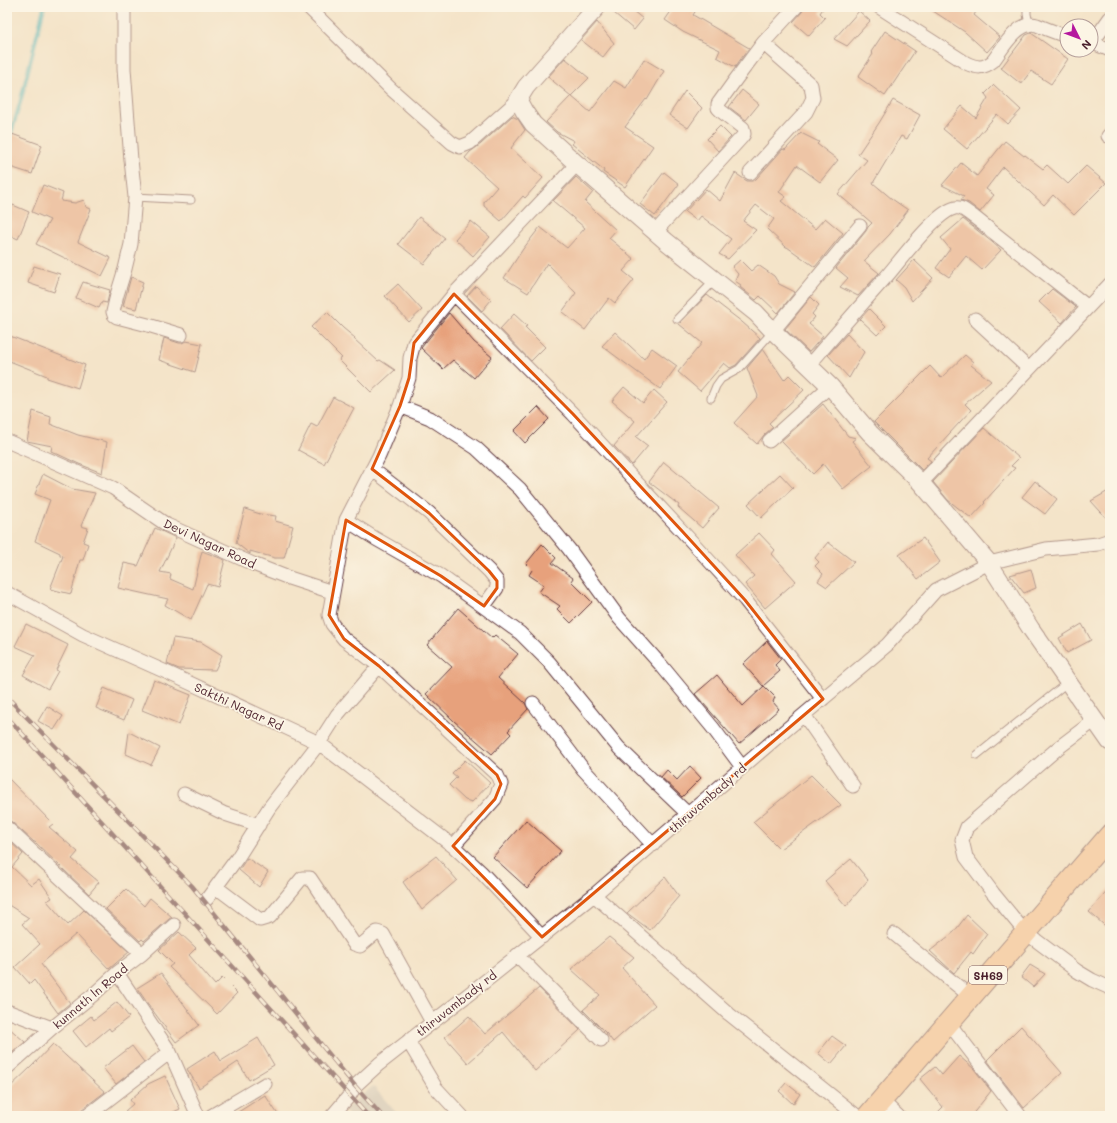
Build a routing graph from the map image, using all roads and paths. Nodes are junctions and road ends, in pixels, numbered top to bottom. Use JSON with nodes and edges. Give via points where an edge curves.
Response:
{"nodes":[{"id":1,"x":124,"y":7,"type":"edge"},
{"id":2,"x":308,"y":7,"type":"edge"},
{"id":3,"x":597,"y":7,"type":"edge"},
{"id":4,"x":796,"y":7,"type":"edge"},
{"id":5,"x":879,"y":7,"type":"edge"},
{"id":6,"x":1027,"y":7,"type":"edge"},
{"id":7,"x":1110,"y":18,"type":"edge"},
{"id":8,"x":1029,"y":24,"type":"junction"},
{"id":9,"x":1099,"y":33,"type":"edge"},
{"id":10,"x":1059,"y":34,"type":"edge"},
{"id":11,"x":764,"y":43,"type":"junction"},
{"id":12,"x":1099,"y":45,"type":"edge"},
{"id":13,"x":1110,"y":50,"type":"edge"},
{"id":14,"x":518,"y":100,"type":"junction"},
{"id":15,"x":577,"y":164,"type":"junction"},
{"id":16,"x":750,"y":173,"type":"dead end"},
{"id":17,"x":135,"y":198,"type":"junction"},
{"id":18,"x":190,"y":200,"type":"dead end"},
{"id":19,"x":860,"y":226,"type":"dead end"},
{"id":20,"x":655,"y":232,"type":"junction"},
{"id":21,"x":715,"y":280,"type":"junction"},
{"id":22,"x":1110,"y":284,"type":"edge"},
{"id":23,"x":454,"y":294,"type":"junction"},
{"id":24,"x":1088,"y":307,"type":"junction"},
{"id":25,"x":677,"y":319,"type":"dead end"},
{"id":26,"x":975,"y":319,"type":"dead end"},
{"id":27,"x":773,"y":331,"type":"junction"},
{"id":28,"x":181,"y":335,"type":"dead end"},
{"id":29,"x":809,"y":364,"type":"junction"},
{"id":30,"x":1030,"y":369,"type":"junction"},
{"id":31,"x":830,"y":386,"type":"junction"},
{"id":32,"x":711,"y":398,"type":"dead end"},
{"id":33,"x":400,"y":406,"type":"junction"},
{"id":34,"x":7,"y":441,"type":"edge"},
{"id":35,"x":769,"y":441,"type":"dead end"},
{"id":36,"x":372,"y":469,"type":"junction"},
{"id":37,"x":921,"y":484,"type":"junction"},
{"id":38,"x":346,"y":520,"type":"junction"},
{"id":39,"x":1110,"y":540,"type":"edge"},
{"id":40,"x":989,"y":563,"type":"junction"},
{"id":41,"x":332,"y":592,"type":"junction"},
{"id":42,"x":7,"y":593,"type":"edge"},
{"id":43,"x":484,"y":606,"type":"junction"},
{"id":44,"x":379,"y":666,"type":"junction"},
{"id":45,"x":1068,"y":682,"type":"junction"},
{"id":46,"x":823,"y":699,"type":"junction"},
{"id":47,"x":533,"y":703,"type":"dead end"},
{"id":48,"x":804,"y":715,"type":"junction"},
{"id":49,"x":1095,"y":720,"type":"junction"},
{"id":50,"x":1110,"y":742,"type":"edge"},
{"id":51,"x":319,"y":743,"type":"junction"},
{"id":52,"x":977,"y":755,"type":"dead end"},
{"id":53,"x":742,"y":767,"type":"junction"},
{"id":54,"x":853,"y":786,"type":"dead end"},
{"id":55,"x":184,"y":794,"type":"dead end"},
{"id":56,"x":688,"y":814,"type":"junction"},
{"id":57,"x":259,"y":825,"type":"junction"},
{"id":58,"x":7,"y":828,"type":"edge"},
{"id":59,"x":1110,"y":835,"type":"edge"},
{"id":60,"x":653,"y":844,"type":"junction"},
{"id":61,"x":453,"y":846,"type":"junction"},
{"id":62,"x":216,"y":887,"type":"junction"},
{"id":63,"x":594,"y":895,"type":"junction"},
{"id":64,"x":207,"y":899,"type":"dead end"},
{"id":65,"x":174,"y":925,"type":"dead end"},
{"id":66,"x":1025,"y":932,"type":"junction"},
{"id":67,"x":894,"y":934,"type":"dead end"},
{"id":68,"x":542,"y":937,"type":"junction"},
{"id":69,"x":142,"y":954,"type":"junction"},
{"id":70,"x":517,"y":956,"type":"junction"},
{"id":71,"x":117,"y":973,"type":"junction"},
{"id":72,"x":1110,"y":988,"type":"edge"},
{"id":73,"x":970,"y":996,"type":"junction"},
{"id":74,"x":7,"y":1011,"type":"edge"},
{"id":75,"x":432,"y":1022,"type":"junction"},
{"id":76,"x":948,"y":1022,"type":"junction"},
{"id":77,"x":52,"y":1028,"type":"junction"},
{"id":78,"x":600,"y":1040,"type":"dead end"},
{"id":79,"x":408,"y":1041,"type":"junction"},
{"id":80,"x":170,"y":1052,"type":"junction"},
{"id":81,"x":7,"y":1068,"type":"edge"},
{"id":82,"x":265,"y":1084,"type":"dead end"},
{"id":83,"x":881,"y":1100,"type":"junction"},
{"id":84,"x":337,"y":1114,"type":"edge"},
{"id":85,"x":87,"y":1116,"type":"edge"},
{"id":86,"x":198,"y":1116,"type":"edge"},
{"id":87,"x":211,"y":1116,"type":"edge"},
{"id":88,"x":462,"y":1116,"type":"edge"},
{"id":89,"x":857,"y":1116,"type":"edge"},
{"id":90,"x":868,"y":1116,"type":"edge"},
{"id":91,"x":898,"y":1116,"type":"edge"},
{"id":92,"x":1020,"y":1116,"type":"edge"}],
"edges":[{"from":1,"to":17,"type":"street","via":[[124,70]]},
{"from":2,"to":14,"type":"street","via":[[391,89],[460,147],[470,143]]},
{"from":3,"to":14,"type":"street","via":[[526,87]]},
{"from":4,"to":11,"type":"street"},
{"from":5,"to":8,"type":"street","via":[[966,63],[979,68],[993,61],[1015,32]]},
{"from":6,"to":8,"type":"lane"},
{"from":7,"to":9,"type":"street"},
{"from":8,"to":10,"type":"street"},
{"from":11,"to":16,"type":"street","via":[[811,85],[813,98],[806,112]]},
{"from":11,"to":20,"type":"street","via":[[718,104],[721,111],[743,128],[744,134]]},
{"from":12,"to":13,"type":"street"},
{"from":14,"to":15,"type":"street","via":[[533,124]]},
{"from":15,"to":20,"type":"street"},
{"from":15,"to":23,"type":"street"},
{"from":17,"to":18,"type":"lane"},
{"from":17,"to":28,"type":"street","via":[[131,244],[114,315]]},
{"from":19,"to":27,"type":"street"},
{"from":20,"to":21,"type":"street"},
{"from":21,"to":25,"type":"lane"},
{"from":21,"to":27,"type":"street","via":[[756,313]]},
{"from":22,"to":24,"type":"street"},
{"from":23,"to":33,"type":"street","via":[[414,342],[409,378]]},
{"from":23,"to":46,"type":"street","via":[[573,414],[745,600]]},
{"from":24,"to":29,"type":"street","via":[[974,217],[962,209],[955,208],[944,213],[920,236]]},
{"from":24,"to":30,"type":"street"},
{"from":26,"to":30,"type":"street"},
{"from":27,"to":29,"type":"street"},
{"from":27,"to":32,"type":"lane","via":[[739,369],[722,379]]},
{"from":29,"to":31,"type":"street"},
{"from":30,"to":37,"type":"street"},
{"from":31,"to":35,"type":"street"},
{"from":31,"to":37,"type":"street","via":[[870,433]]},
{"from":33,"to":36,"type":"street"},
{"from":33,"to":53,"type":"street","via":[[430,418],[476,448],[520,489],[569,549],[619,618],[714,728]]},
{"from":34,"to":41,"type":"street","name":"Devi Nagar Road","via":[[113,488],[167,525],[253,564]]},
{"from":36,"to":38,"type":"street"},
{"from":36,"to":43,"type":"street","via":[[429,513],[489,571],[497,581],[496,588]]},
{"from":37,"to":40,"type":"street"},
{"from":38,"to":41,"type":"street"},
{"from":38,"to":43,"type":"street","via":[[441,576]]},
{"from":39,"to":40,"type":"street","name":"thiruvambady rd","via":[[1098,544],[1046,549]]},
{"from":40,"to":45,"type":"street"},
{"from":40,"to":46,"type":"street","name":"thiruvambady rd","via":[[936,590],[887,645]]},
{"from":41,"to":44,"type":"street","via":[[329,615],[332,624],[344,639]]},
{"from":42,"to":51,"type":"street","name":"Sakthi Nagar Rd","via":[[83,635]]},
{"from":43,"to":56,"type":"street","via":[[520,633],[549,662],[619,748]]},
{"from":44,"to":51,"type":"street","via":[[337,715]]},
{"from":44,"to":61,"type":"street","via":[[497,775],[501,784],[495,799]]},
{"from":45,"to":49,"type":"street"},
{"from":45,"to":52,"type":"lane"},
{"from":46,"to":48,"type":"street","name":"thiruvambady rd"},
{"from":47,"to":60,"type":"street","via":[[583,770]]},
{"from":48,"to":53,"type":"street","name":"thiruvambady rd"},
{"from":48,"to":54,"type":"street"},
{"from":49,"to":50,"type":"street"},
{"from":49,"to":66,"type":"street","via":[[1058,748],[967,827],[962,840],[966,857]]},
{"from":51,"to":57,"type":"street"},
{"from":51,"to":61,"type":"street","name":"Sakthi Nagar Rd"},
{"from":53,"to":56,"type":"street","name":"thiruvambady rd"},
{"from":55,"to":57,"type":"street","via":[[225,814]]},
{"from":56,"to":60,"type":"street","name":"thiruvambady rd"},
{"from":57,"to":62,"type":"street"},
{"from":58,"to":69,"type":"street"},
{"from":59,"to":66,"type":"main road","number":"SH69"},
{"from":60,"to":63,"type":"street","name":"thiruvambady rd"},
{"from":61,"to":68,"type":"street","name":"Sakthi Nagar Rd"},
{"from":62,"to":64,"type":"street"},
{"from":62,"to":75,"type":"street","via":[[260,920],[270,917],[302,878],[310,878],[354,944],[360,946],[377,932],[383,934]]},
{"from":63,"to":68,"type":"street","name":"thiruvambady rd"},
{"from":63,"to":89,"type":"street","via":[[729,1014]]},
{"from":65,"to":69,"type":"street","name":"kunnath ln Road"},
{"from":66,"to":72,"type":"street","via":[[1082,974]]},
{"from":66,"to":73,"type":"main road","number":"SH69"},
{"from":67,"to":73,"type":"street"},
{"from":68,"to":70,"type":"street","name":"thiruvambady rd"},
{"from":69,"to":71,"type":"street","name":"kunnath ln Road"},
{"from":70,"to":75,"type":"street","name":"thiruvambady rd"},
{"from":70,"to":78,"type":"street"},
{"from":71,"to":77,"type":"street","name":"kunnath ln Road"},
{"from":71,"to":80,"type":"street"},
{"from":73,"to":76,"type":"main road","number":"SH69"},
{"from":74,"to":77,"type":"street"},
{"from":75,"to":79,"type":"street","name":"thiruvambady rd"},
{"from":76,"to":83,"type":"main road","number":"SH69"},
{"from":76,"to":92,"type":"street"},
{"from":77,"to":81,"type":"street","name":"kunnath ln Road"},
{"from":79,"to":84,"type":"street","name":"thiruvambady rd","via":[[355,1086]]},
{"from":79,"to":88,"type":"street","via":[[436,1088]]},
{"from":80,"to":85,"type":"street"},
{"from":80,"to":86,"type":"street"},
{"from":82,"to":87,"type":"street"},
{"from":83,"to":90,"type":"main road","number":"SH69"},
{"from":83,"to":91,"type":"street"}]}
